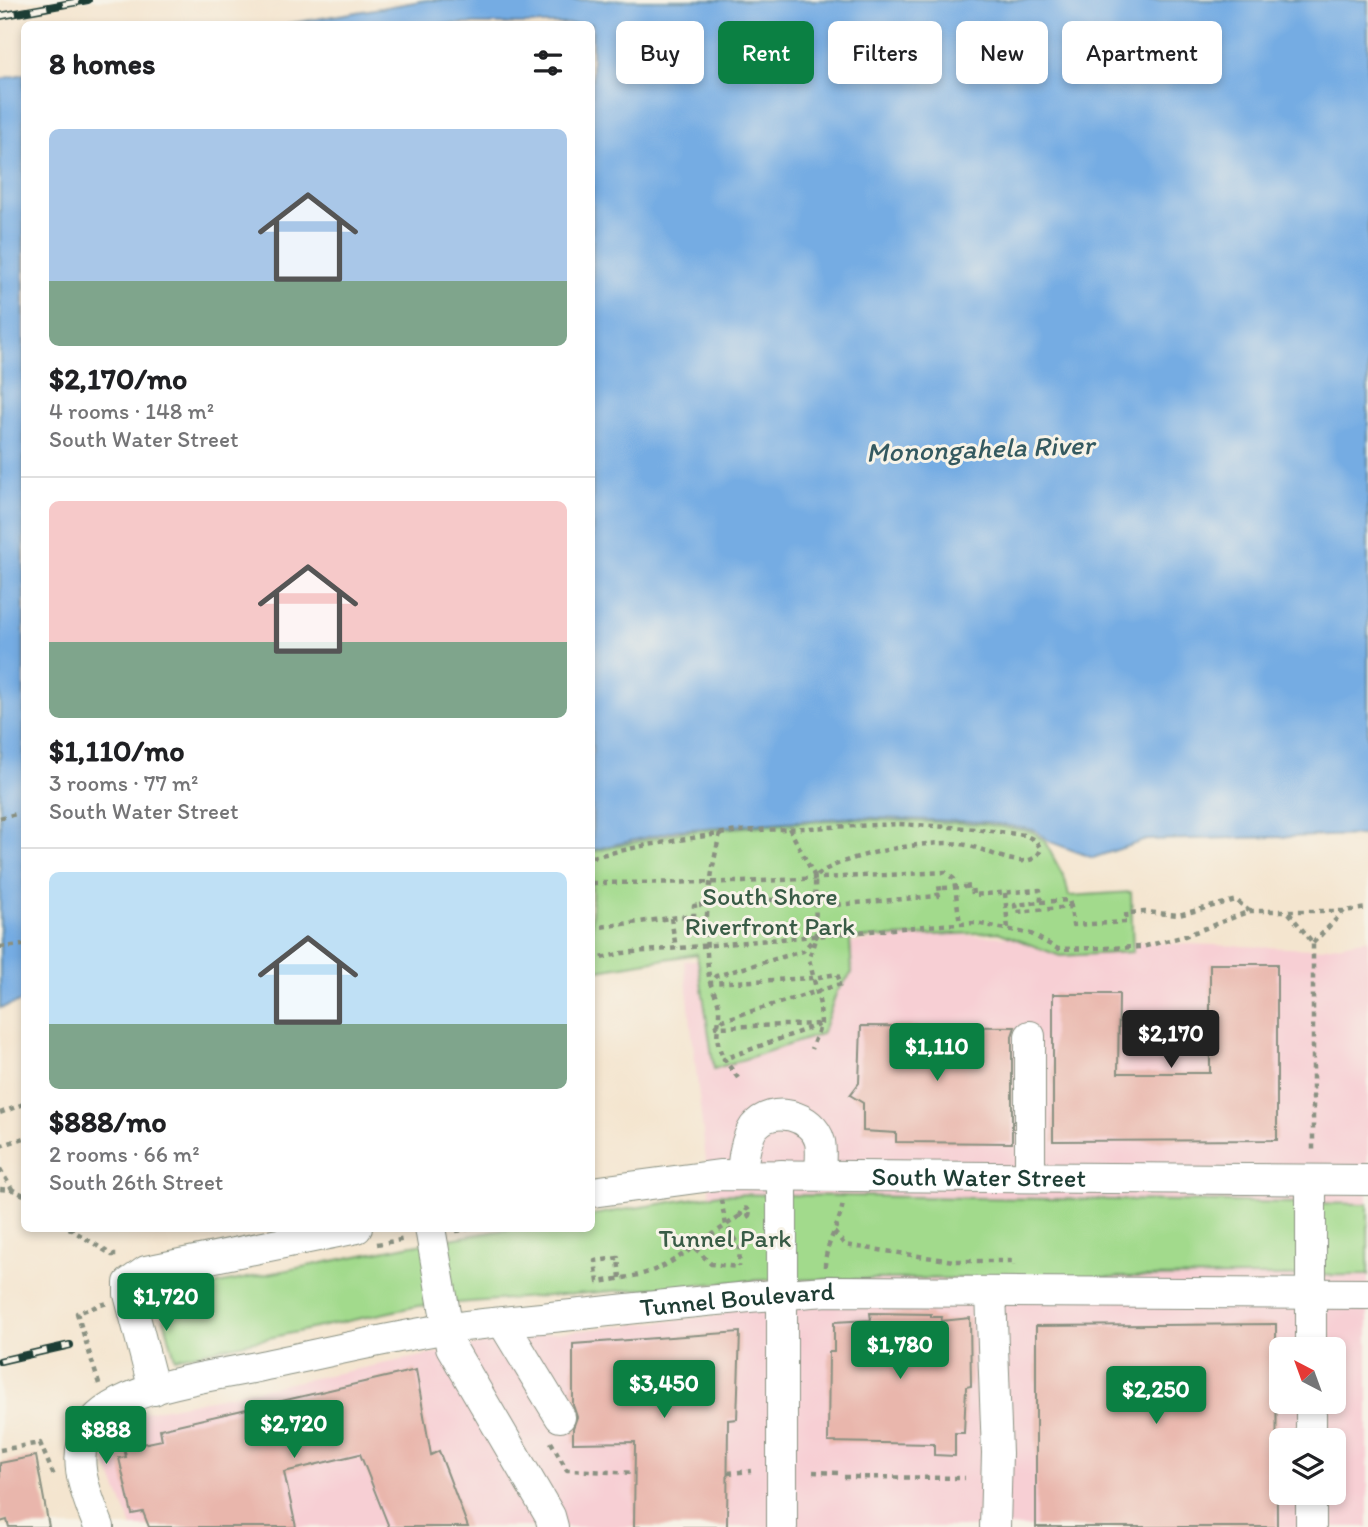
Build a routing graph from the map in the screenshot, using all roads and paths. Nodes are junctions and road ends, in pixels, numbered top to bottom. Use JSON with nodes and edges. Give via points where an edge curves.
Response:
{"nodes":[{"id":1,"x":21,"y":813,"type":"edge"},
{"id":2,"x":0,"y":818,"type":"edge"},
{"id":3,"x":789,"y":828,"type":"junction"},
{"id":4,"x":720,"y":833,"type":"junction"},
{"id":5,"x":595,"y":856,"type":"edge"},
{"id":6,"x":815,"y":877,"type":"junction"},
{"id":7,"x":595,"y":883,"type":"edge"},
{"id":8,"x":709,"y":883,"type":"junction"},
{"id":9,"x":1005,"y":892,"type":"junction"},
{"id":10,"x":1041,"y":902,"type":"junction"},
{"id":11,"x":1071,"y":907,"type":"junction"},
{"id":12,"x":1368,"y":908,"type":"edge"},
{"id":13,"x":1250,"y":911,"type":"junction"},
{"id":14,"x":1344,"y":911,"type":"junction"},
{"id":15,"x":1288,"y":912,"type":"junction"},
{"id":16,"x":671,"y":918,"type":"junction"},
{"id":17,"x":960,"y":924,"type":"junction"},
{"id":18,"x":595,"y":928,"type":"edge"},
{"id":19,"x":1008,"y":930,"type":"junction"},
{"id":20,"x":816,"y":936,"type":"junction"},
{"id":21,"x":1313,"y":943,"type":"junction"},
{"id":22,"x":21,"y":945,"type":"edge"},
{"id":23,"x":706,"y":946,"type":"junction"},
{"id":24,"x":0,"y":947,"type":"edge"},
{"id":25,"x":676,"y":948,"type":"junction"},
{"id":26,"x":595,"y":959,"type":"edge"},
{"id":27,"x":813,"y":978,"type":"junction"},
{"id":28,"x":709,"y":983,"type":"junction"},
{"id":29,"x":816,"y":990,"type":"junction"},
{"id":30,"x":821,"y":1024,"type":"junction"},
{"id":31,"x":716,"y":1027,"type":"junction"},
{"id":32,"x":1030,"y":1036,"type":"dead end"},
{"id":33,"x":811,"y":1049,"type":"dead end"},
{"id":34,"x":724,"y":1059,"type":"junction"},
{"id":35,"x":738,"y":1078,"type":"dead end"},
{"id":36,"x":21,"y":1105,"type":"edge"},
{"id":37,"x":0,"y":1113,"type":"edge"},
{"id":38,"x":21,"y":1139,"type":"edge"},
{"id":39,"x":0,"y":1146,"type":"edge"},
{"id":40,"x":0,"y":1169,"type":"edge"},
{"id":41,"x":1312,"y":1169,"type":"junction"},
{"id":42,"x":742,"y":1175,"type":"junction"},
{"id":43,"x":782,"y":1175,"type":"junction"},
{"id":44,"x":820,"y":1175,"type":"junction"},
{"id":45,"x":1030,"y":1177,"type":"junction"},
{"id":46,"x":1368,"y":1180,"type":"edge"},
{"id":47,"x":0,"y":1189,"type":"edge"},
{"id":48,"x":13,"y":1190,"type":"junction"},
{"id":49,"x":595,"y":1192,"type":"edge"},
{"id":50,"x":845,"y":1193,"type":"dead end"},
{"id":51,"x":21,"y":1194,"type":"edge"},
{"id":52,"x":720,"y":1197,"type":"dead end"},
{"id":53,"x":741,"y":1215,"type":"dead end"},
{"id":54,"x":726,"y":1225,"type":"junction"},
{"id":55,"x":75,"y":1232,"type":"edge"},
{"id":56,"x":337,"y":1232,"type":"edge"},
{"id":57,"x":440,"y":1232,"type":"edge"},
{"id":58,"x":834,"y":1232,"type":"junction"},
{"id":59,"x":694,"y":1247,"type":"junction"},
{"id":60,"x":739,"y":1267,"type":"junction"},
{"id":61,"x":825,"y":1271,"type":"dead end"},
{"id":62,"x":1013,"y":1273,"type":"dead end"},
{"id":63,"x":739,"y":1275,"type":"dead end"},
{"id":64,"x":620,"y":1278,"type":"junction"},
{"id":65,"x":122,"y":1280,"type":"junction"},
{"id":66,"x":991,"y":1293,"type":"junction"},
{"id":67,"x":782,"y":1294,"type":"junction"},
{"id":68,"x":1311,"y":1294,"type":"junction"},
{"id":69,"x":1368,"y":1294,"type":"edge"},
{"id":70,"x":503,"y":1322,"type":"junction"},
{"id":71,"x":449,"y":1329,"type":"junction"},
{"id":72,"x":1311,"y":1337,"type":"edge"},
{"id":73,"x":101,"y":1389,"type":"dead end"},
{"id":74,"x":155,"y":1390,"type":"junction"},
{"id":75,"x":560,"y":1417,"type":"dead end"},
{"id":76,"x":0,"y":1450,"type":"edge"},
{"id":77,"x":751,"y":1471,"type":"dead end"},
{"id":78,"x":813,"y":1472,"type":"dead end"},
{"id":79,"x":728,"y":1473,"type":"dead end"},
{"id":80,"x":55,"y":1477,"type":"dead end"},
{"id":81,"x":965,"y":1478,"type":"dead end"},
{"id":82,"x":1311,"y":1505,"type":"edge"},
{"id":83,"x":99,"y":1527,"type":"edge"},
{"id":84,"x":553,"y":1527,"type":"edge"},
{"id":85,"x":782,"y":1527,"type":"edge"},
{"id":86,"x":995,"y":1527,"type":"edge"},
{"id":87,"x":1311,"y":1527,"type":"edge"}],
"edges":[{"from":1,"to":2,"type":"path"},
{"from":3,"to":4,"type":"path"},
{"from":3,"to":6,"type":"path"},
{"from":3,"to":6,"type":"path","via":[[899,824],[967,828],[1025,835],[1041,849],[1031,860],[1019,861],[979,848],[934,844],[839,861]]},
{"from":4,"to":5,"type":"path"},
{"from":4,"to":8,"type":"path"},
{"from":6,"to":8,"type":"path"},
{"from":6,"to":17,"type":"path","via":[[945,872],[954,879]]},
{"from":6,"to":20,"type":"path"},
{"from":7,"to":8,"type":"path"},
{"from":8,"to":23,"type":"path"},
{"from":9,"to":10,"type":"path","via":[[1040,890]]},
{"from":9,"to":16,"type":"path","bridge":true,"via":[[973,895],[972,886],[936,888],[938,896],[834,905],[832,895],[699,905],[694,906],[694,915]]},
{"from":9,"to":19,"type":"path"},
{"from":10,"to":11,"type":"path","via":[[1069,900]]},
{"from":10,"to":11,"type":"path","via":[[1015,905],[1016,912]]},
{"from":11,"to":13,"type":"path","via":[[1073,925],[1127,922],[1126,913],[1179,915],[1236,900]]},
{"from":12,"to":14,"type":"path"},
{"from":13,"to":15,"type":"path"},
{"from":13,"to":19,"type":"path","via":[[1142,947],[1058,948],[1031,934]]},
{"from":14,"to":15,"type":"path"},
{"from":14,"to":21,"type":"path"},
{"from":15,"to":21,"type":"path"},
{"from":16,"to":18,"type":"path"},
{"from":16,"to":25,"type":"path"},
{"from":17,"to":19,"type":"path"},
{"from":17,"to":20,"type":"path"},
{"from":20,"to":23,"type":"path"},
{"from":20,"to":27,"type":"path","via":[[809,959]]},
{"from":20,"to":28,"type":"path","via":[[803,951],[716,976]]},
{"from":21,"to":41,"type":"path"},
{"from":22,"to":24,"type":"path"},
{"from":23,"to":25,"type":"path"},
{"from":23,"to":28,"type":"path"},
{"from":25,"to":26,"type":"path"},
{"from":27,"to":28,"type":"path"},
{"from":27,"to":29,"type":"path"},
{"from":27,"to":29,"type":"path","via":[[836,974],[841,984]]},
{"from":28,"to":31,"type":"path","via":[[719,1006]]},
{"from":29,"to":30,"type":"path"},
{"from":29,"to":31,"type":"path","via":[[723,1020]]},
{"from":30,"to":31,"type":"path"},
{"from":30,"to":33,"type":"path"},
{"from":30,"to":34,"type":"path"},
{"from":31,"to":34,"type":"path","via":[[717,1046]]},
{"from":32,"to":45,"type":"street"},
{"from":34,"to":35,"type":"path"},
{"from":36,"to":37,"type":"path"},
{"from":38,"to":39,"type":"path"},
{"from":40,"to":48,"type":"path"},
{"from":41,"to":45,"type":"street","name":"South Water Street","via":[[1273,1177]]},
{"from":41,"to":46,"type":"street","name":"South Water Street"},
{"from":41,"to":68,"type":"street"},
{"from":42,"to":43,"type":"street","name":"South Water Street"},
{"from":42,"to":44,"type":"street","via":[[756,1125],[784,1114],[812,1126],[820,1142]]},
{"from":42,"to":49,"type":"street","name":"South Water Street"},
{"from":43,"to":44,"type":"street","name":"South Water Street"},
{"from":43,"to":67,"type":"street"},
{"from":44,"to":45,"type":"street","name":"South Water Street"},
{"from":47,"to":48,"type":"path"},
{"from":48,"to":51,"type":"path"},
{"from":50,"to":58,"type":"path"},
{"from":52,"to":54,"type":"path"},
{"from":53,"to":54,"type":"path"},
{"from":54,"to":59,"type":"path"},
{"from":54,"to":60,"type":"path","via":[[740,1246]]},
{"from":55,"to":65,"type":"path","via":[[111,1255]]},
{"from":56,"to":65,"type":"street","via":[[146,1271]]},
{"from":57,"to":71,"type":"street"},
{"from":58,"to":61,"type":"path","via":[[826,1251]]},
{"from":58,"to":62,"type":"path","via":[[845,1245],[953,1261],[1013,1261]]},
{"from":59,"to":60,"type":"path","via":[[711,1264]]},
{"from":59,"to":64,"type":"path","via":[[652,1273]]},
{"from":60,"to":63,"type":"path"},
{"from":64,"to":64,"type":"path","via":[[598,1282],[595,1261],[618,1258]]},
{"from":65,"to":73,"type":"path","via":[[76,1312]]},
{"from":65,"to":74,"type":"street"},
{"from":66,"to":67,"type":"street","name":"Tunnel Boulevard"},
{"from":66,"to":68,"type":"street","name":"Tunnel Boulevard"},
{"from":66,"to":86,"type":"street"},
{"from":67,"to":70,"type":"street","name":"Tunnel Boulevard"},
{"from":67,"to":85,"type":"street"},
{"from":68,"to":69,"type":"street","name":"Tunnel Boulevard"},
{"from":68,"to":72,"type":"street"},
{"from":70,"to":71,"type":"street","name":"Tunnel Boulevard"},
{"from":70,"to":75,"type":"street"},
{"from":71,"to":74,"type":"street","name":"Tunnel Boulevard"},
{"from":71,"to":84,"type":"street","via":[[451,1347]]},
{"from":74,"to":83,"type":"street","name":"Tunnel Boulevard","via":[[107,1408],[90,1426],[80,1462]]},
{"from":76,"to":80,"type":"path","via":[[40,1443]]},
{"from":77,"to":79,"type":"path"},
{"from":78,"to":81,"type":"path"},
{"from":82,"to":87,"type":"street"}]}
